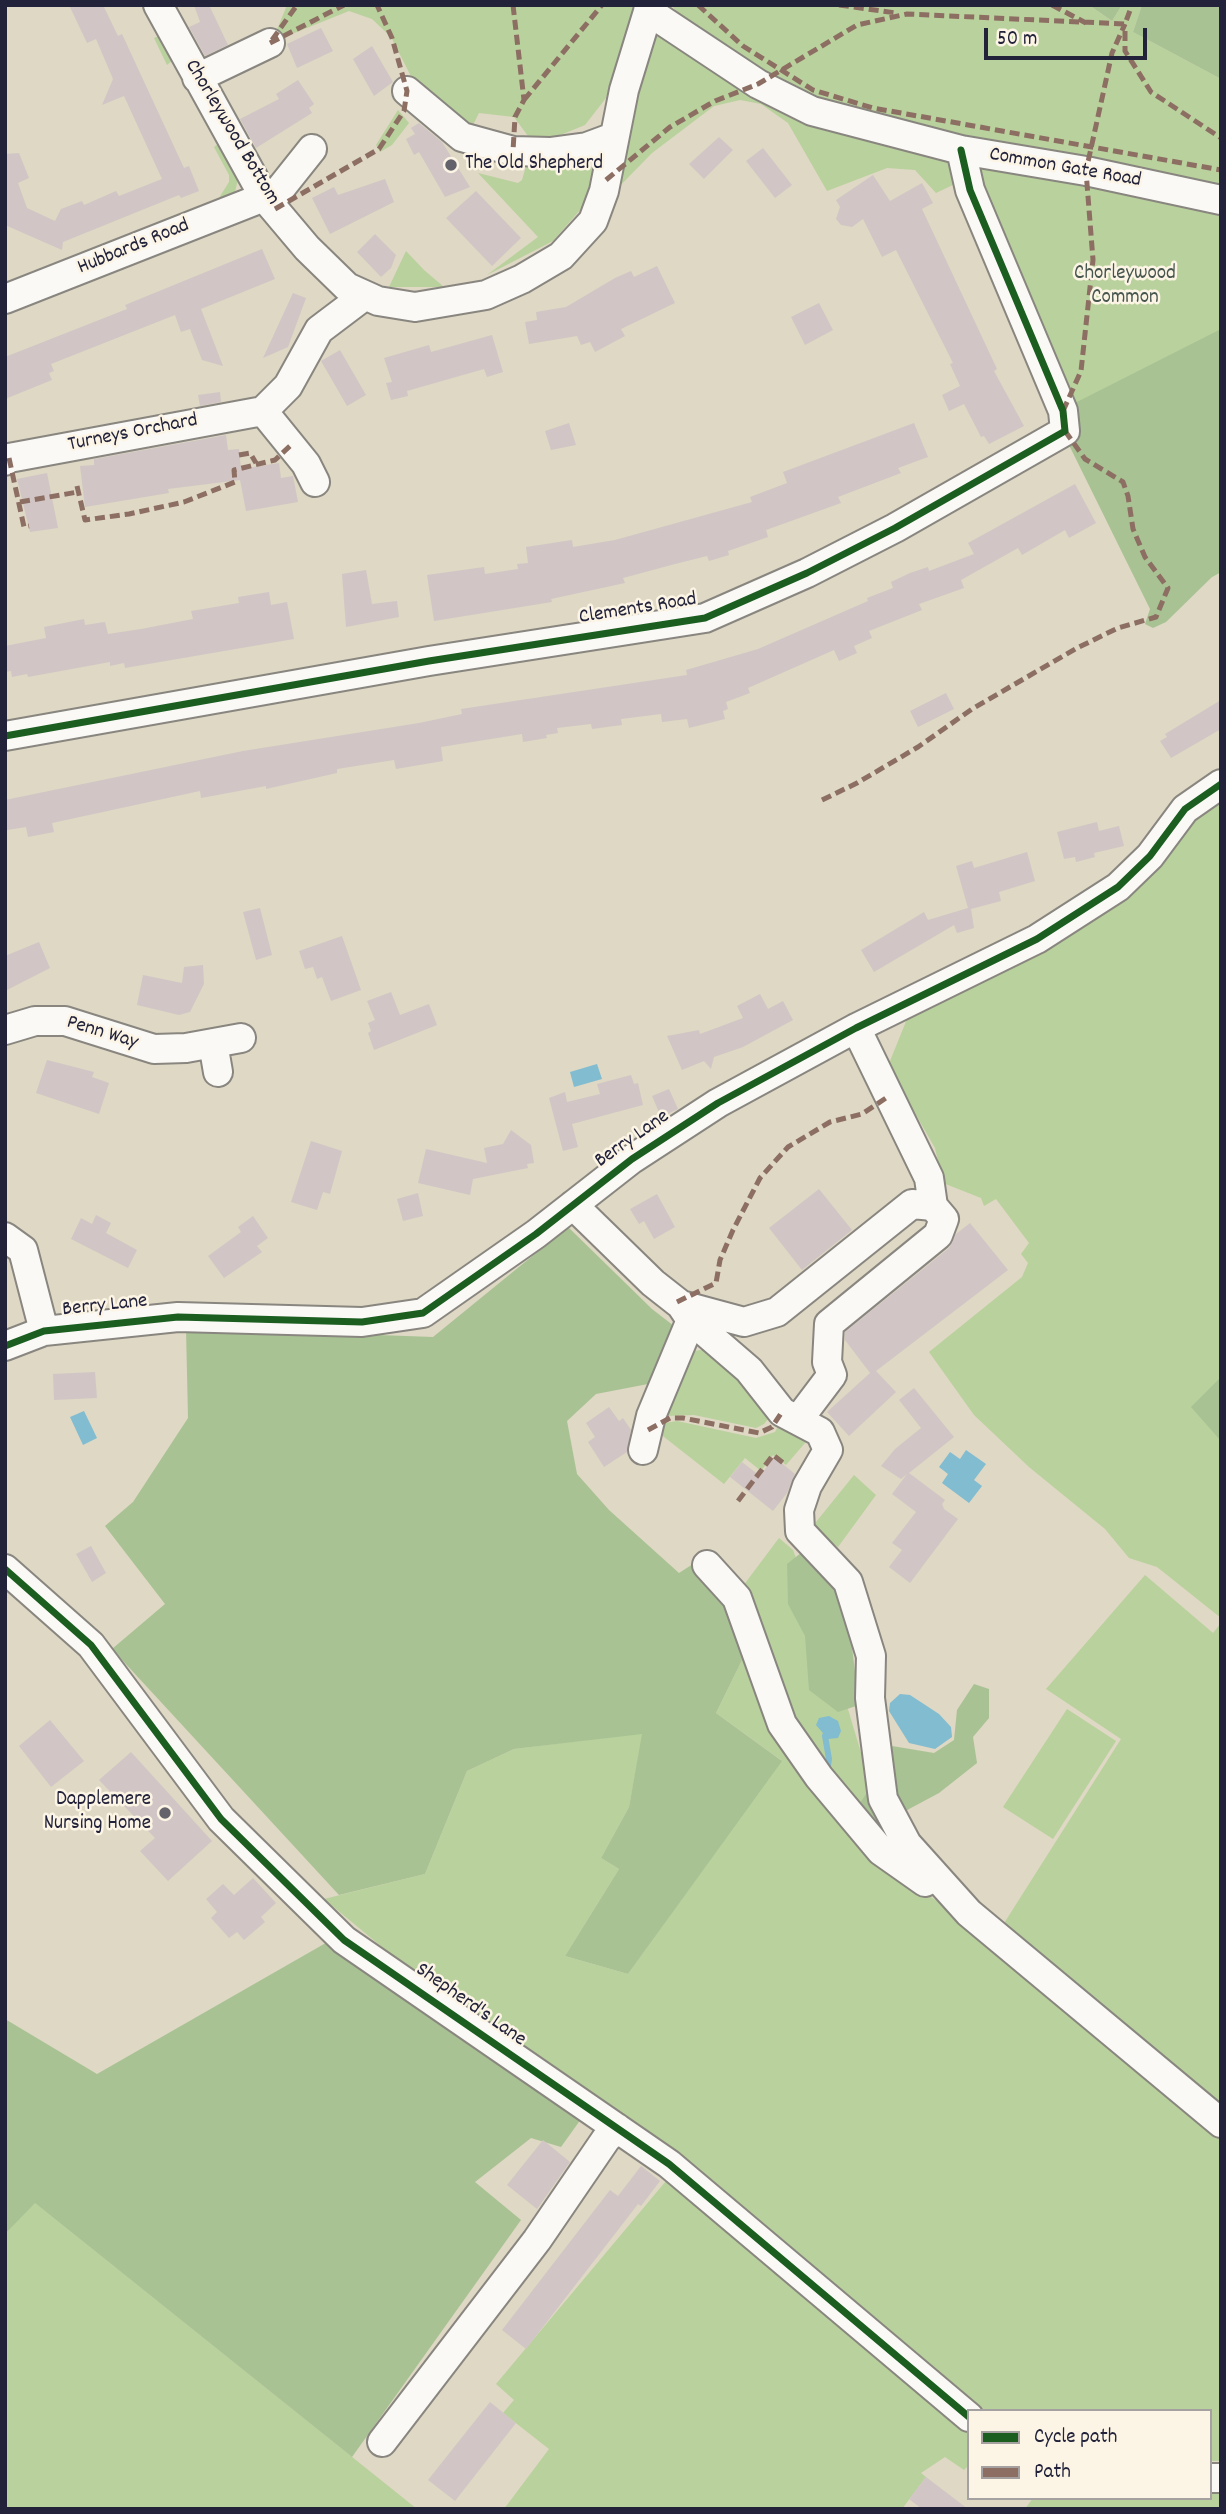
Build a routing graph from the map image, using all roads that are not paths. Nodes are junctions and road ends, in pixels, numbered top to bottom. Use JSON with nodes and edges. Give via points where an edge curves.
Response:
{"nodes":[{"id":1,"x":158,"y":5,"type":"edge"},
{"id":2,"x":649,"y":8,"type":"edge"},
{"id":3,"x":270,"y":43,"type":"dead end"},
{"id":4,"x":197,"y":78,"type":"junction"},
{"id":5,"x":407,"y":91,"type":"dead end"},
{"id":6,"x":614,"y":137,"type":"junction"},
{"id":7,"x":312,"y":149,"type":"dead end"},
{"id":8,"x":961,"y":150,"type":"junction"},
{"id":9,"x":266,"y":200,"type":"junction"},
{"id":10,"x":1221,"y":200,"type":"edge"},
{"id":11,"x":331,"y":275,"type":"junction"},
{"id":12,"x":364,"y":296,"type":"junction"},
{"id":13,"x":5,"y":299,"type":"edge"},
{"id":14,"x":319,"y":330,"type":"junction"},
{"id":15,"x":263,"y":411,"type":"junction"},
{"id":16,"x":5,"y":461,"type":"edge"},
{"id":17,"x":314,"y":482,"type":"dead end"},
{"id":18,"x":5,"y":736,"type":"edge"},
{"id":19,"x":1221,"y":784,"type":"edge"},
{"id":20,"x":856,"y":1028,"type":"junction"},
{"id":21,"x":5,"y":1030,"type":"edge"},
{"id":22,"x":241,"y":1038,"type":"dead end"},
{"id":23,"x":213,"y":1043,"type":"junction"},
{"id":24,"x":218,"y":1072,"type":"dead end"},
{"id":25,"x":573,"y":1205,"type":"junction"},
{"id":26,"x":933,"y":1206,"type":"junction"},
{"id":27,"x":5,"y":1237,"type":"edge"},
{"id":28,"x":686,"y":1312,"type":"junction"},
{"id":29,"x":44,"y":1331,"type":"junction"},
{"id":30,"x":5,"y":1346,"type":"edge"},
{"id":31,"x":798,"y":1420,"type":"junction"},
{"id":32,"x":643,"y":1450,"type":"dead end"},
{"id":33,"x":707,"y":1565,"type":"dead end"},
{"id":34,"x":5,"y":1569,"type":"edge"},
{"id":35,"x":969,"y":1913,"type":"junction"},
{"id":36,"x":1221,"y":2123,"type":"edge"},
{"id":37,"x":617,"y":2129,"type":"junction"},
{"id":38,"x":967,"y":2415,"type":"edge"},
{"id":39,"x":382,"y":2442,"type":"dead end"}],
"edges":[{"from":1,"to":4,"type":"street","name":"Chorleywood Bottom"},
{"from":2,"to":6,"type":"street","name":"Chorleywood Bottom"},
{"from":2,"to":8,"type":"street","name":"Common Gate Road","via":[[758,84],[812,111]]},
{"from":3,"to":4,"type":"street"},
{"from":4,"to":9,"type":"street","name":"Chorleywood Bottom"},
{"from":5,"to":6,"type":"street","via":[[462,137],[513,151],[575,149]]},
{"from":6,"to":12,"type":"street","name":"Chorleywood Bottom","via":[[593,221],[561,256],[486,295],[462,300],[415,307]]},
{"from":7,"to":9,"type":"street"},
{"from":8,"to":10,"type":"street","name":"Common Gate Road"},
{"from":8,"to":18,"type":"street","name":"Clements Road","via":[[970,190],[1063,411],[1065,431],[895,528],[705,618]]},
{"from":9,"to":11,"type":"street","name":"Chorleywood Bottom"},
{"from":9,"to":13,"type":"street","name":"Hubbards Road"},
{"from":11,"to":12,"type":"street","name":"Chorleywood Bottom"},
{"from":11,"to":14,"type":"street"},
{"from":12,"to":14,"type":"street"},
{"from":14,"to":15,"type":"street","via":[[288,386]]},
{"from":15,"to":16,"type":"street","name":"Turneys Orchard","via":[[62,459]]},
{"from":15,"to":17,"type":"street","via":[[306,464]]},
{"from":19,"to":20,"type":"street","name":"Berry Lane","via":[[1185,809],[1150,856],[1118,887],[1037,939]]},
{"from":20,"to":25,"type":"street","name":"Berry Lane","via":[[718,1103],[632,1159]]},
{"from":20,"to":26,"type":"street","via":[[929,1178]]},
{"from":21,"to":23,"type":"street","name":"Penn Way","via":[[35,1021],[65,1021],[154,1049]]},
{"from":22,"to":23,"type":"street","name":"Penn Way"},
{"from":23,"to":24,"type":"street"},
{"from":25,"to":28,"type":"street"},
{"from":25,"to":29,"type":"street","name":"Berry Lane","via":[[422,1313],[362,1322],[178,1317]]},
{"from":26,"to":28,"type":"street","via":[[912,1204],[777,1312],[744,1322]]},
{"from":26,"to":31,"type":"street","via":[[944,1219],[938,1235],[829,1324],[827,1362],[832,1375]]},
{"from":27,"to":29,"type":"street","via":[[23,1250]]},
{"from":28,"to":31,"type":"street","via":[[749,1370],[782,1412]]},
{"from":28,"to":32,"type":"street"},
{"from":29,"to":30,"type":"street","name":"Berry Lane"},
{"from":31,"to":35,"type":"street","via":[[820,1432],[828,1450],[807,1486],[799,1510],[800,1531],[848,1582],[871,1656],[870,1698],[883,1799],[907,1844]]},
{"from":33,"to":35,"type":"street","via":[[737,1598],[782,1724],[819,1777],[881,1850]]},
{"from":34,"to":37,"type":"street","name":"Shepherd's Lane","via":[[91,1645],[221,1819],[344,1940]]},
{"from":35,"to":36,"type":"street"},
{"from":37,"to":38,"type":"street","name":"Shepherd's Lane","via":[[668,2164]]},
{"from":37,"to":39,"type":"street"}]}
